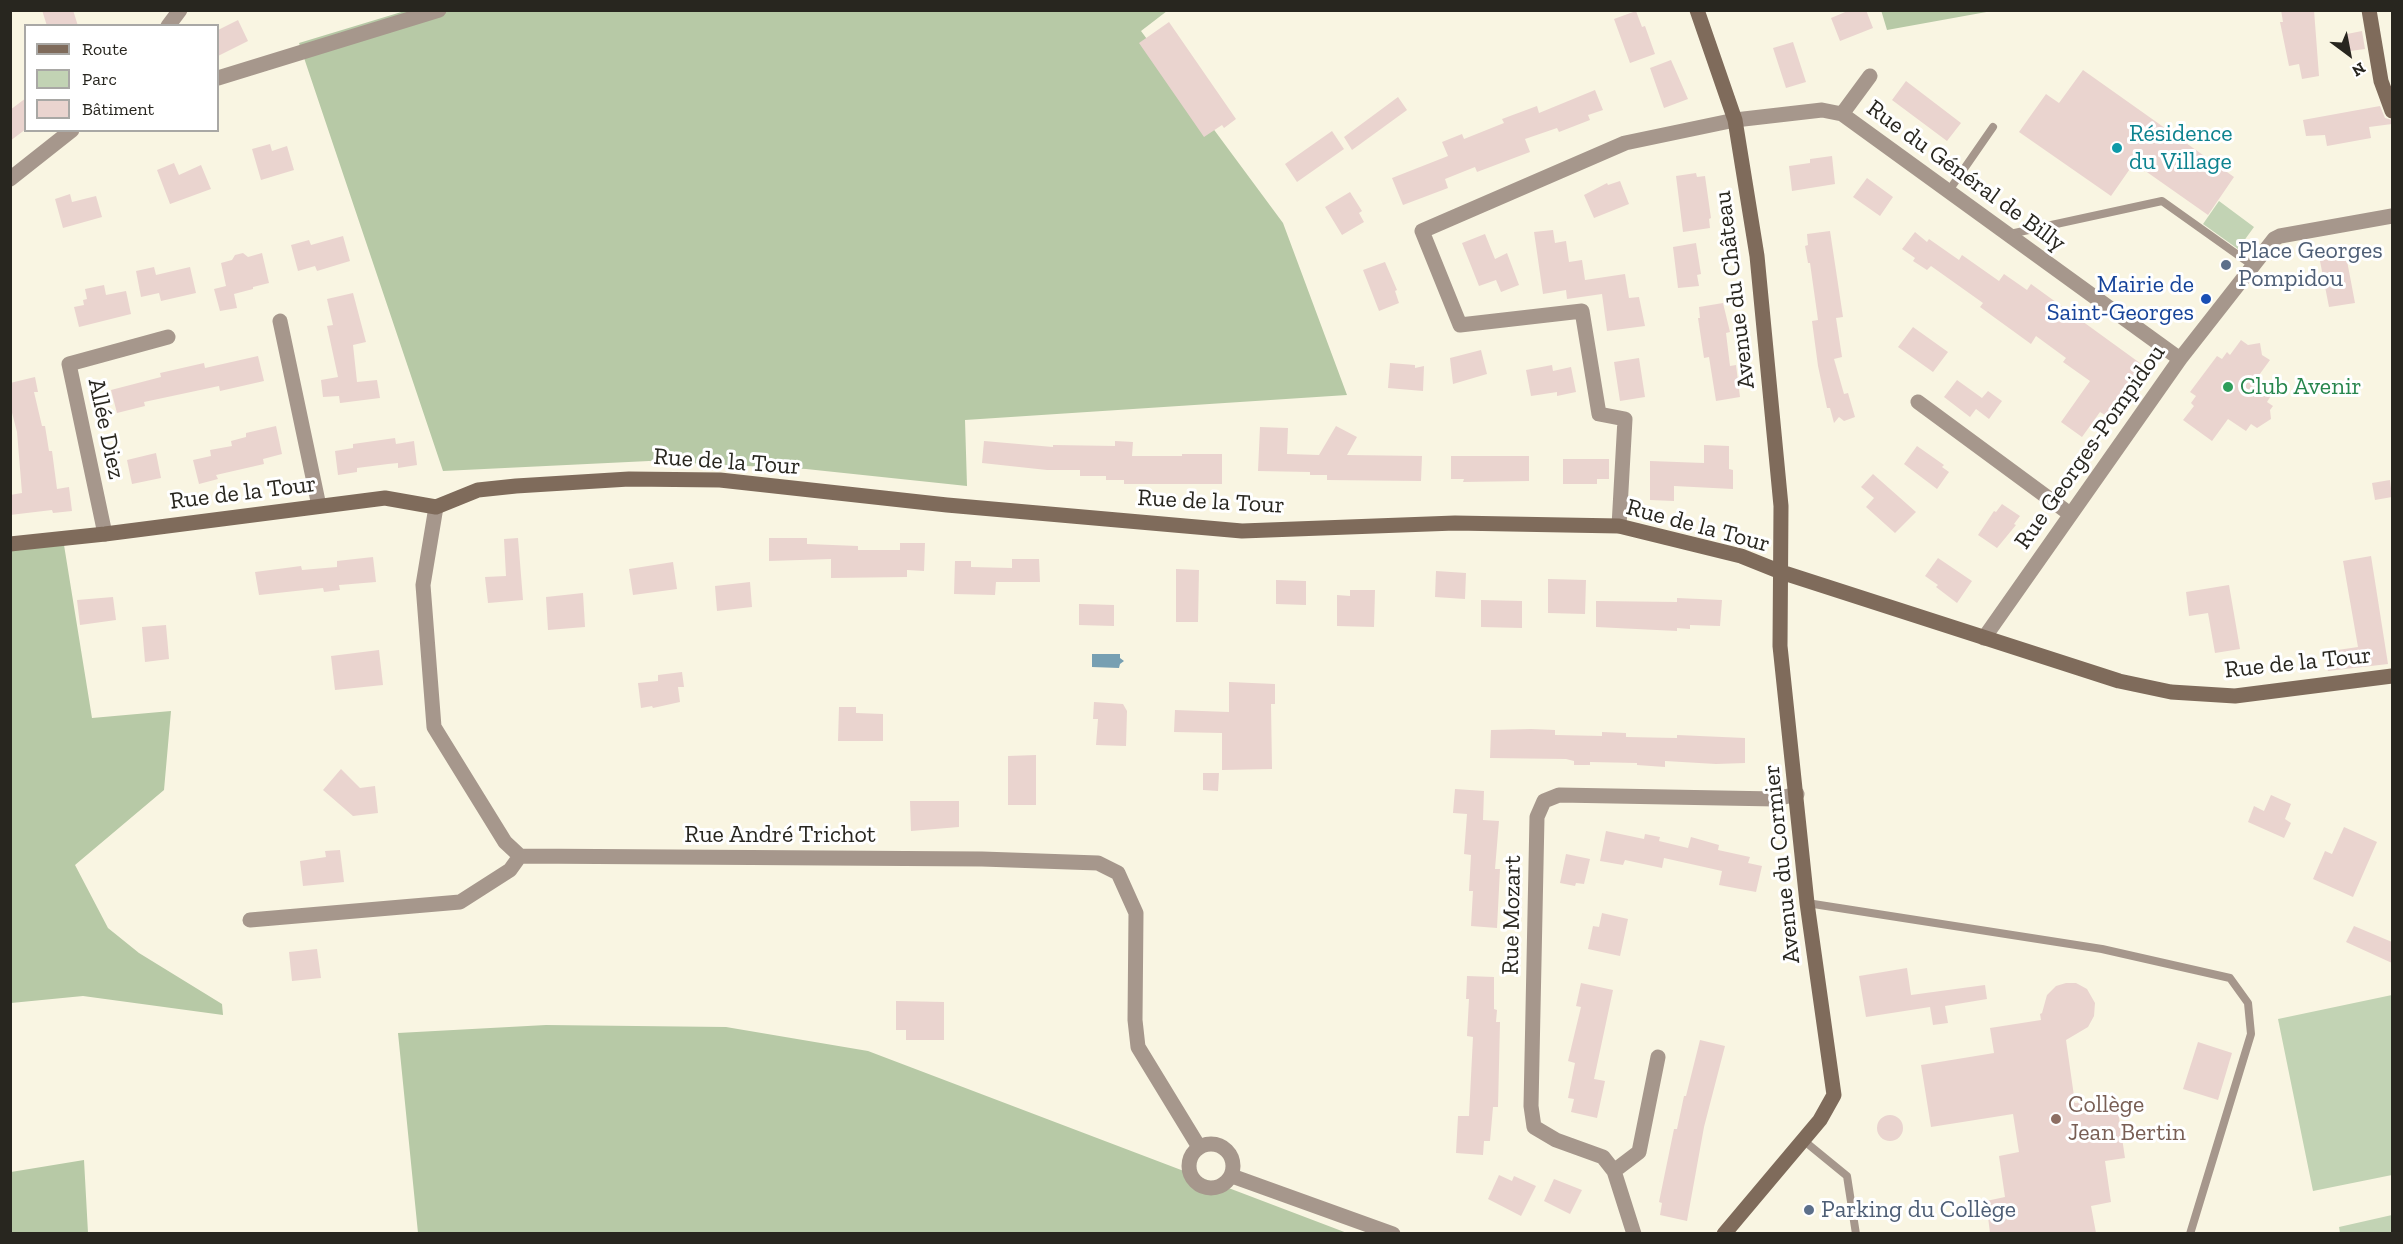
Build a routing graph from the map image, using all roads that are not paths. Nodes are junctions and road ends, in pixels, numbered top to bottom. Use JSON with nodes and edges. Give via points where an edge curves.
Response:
{"nodes":[{"id":1,"x":180,"y":10,"type":"edge"},
{"id":2,"x":439,"y":10,"type":"edge"},
{"id":3,"x":1697,"y":10,"type":"edge"},
{"id":4,"x":2369,"y":10,"type":"edge"},
{"id":5,"x":170,"y":24,"type":"edge"},
{"id":6,"x":1870,"y":76,"type":"dead end"},
{"id":7,"x":219,"y":78,"type":"edge"},
{"id":8,"x":2392,"y":111,"type":"edge"},
{"id":9,"x":1842,"y":114,"type":"junction"},
{"id":10,"x":1736,"y":120,"type":"junction"},
{"id":11,"x":1993,"y":127,"type":"dead end"},
{"id":12,"x":69,"y":132,"type":"edge"},
{"id":13,"x":10,"y":179,"type":"edge"},
{"id":14,"x":1948,"y":192,"type":"junction"},
{"id":15,"x":2392,"y":216,"type":"edge"},
{"id":16,"x":2007,"y":235,"type":"junction"},
{"id":17,"x":2252,"y":265,"type":"junction"},
{"id":18,"x":280,"y":321,"type":"dead end"},
{"id":19,"x":168,"y":337,"type":"dead end"},
{"id":20,"x":2180,"y":359,"type":"junction"},
{"id":21,"x":1918,"y":402,"type":"dead end"},
{"id":22,"x":319,"y":506,"type":"junction"},
{"id":23,"x":436,"y":507,"type":"junction"},
{"id":24,"x":2070,"y":514,"type":"junction"},
{"id":25,"x":1619,"y":526,"type":"junction"},
{"id":26,"x":105,"y":534,"type":"junction"},
{"id":27,"x":10,"y":544,"type":"edge"},
{"id":28,"x":1781,"y":572,"type":"junction"},
{"id":29,"x":1984,"y":638,"type":"junction"},
{"id":30,"x":2392,"y":676,"type":"edge"},
{"id":31,"x":1797,"y":794,"type":"junction"},
{"id":32,"x":520,"y":856,"type":"junction"},
{"id":33,"x":1807,"y":903,"type":"junction"},
{"id":34,"x":250,"y":920,"type":"dead end"},
{"id":35,"x":1658,"y":1057,"type":"dead end"},
{"id":36,"x":1803,"y":1140,"type":"junction"},
{"id":37,"x":1199,"y":1147,"type":"junction"},
{"id":38,"x":1614,"y":1171,"type":"junction"},
{"id":39,"x":1232,"y":1176,"type":"junction"},
{"id":40,"x":1393,"y":1233,"type":"edge"},
{"id":41,"x":1634,"y":1233,"type":"edge"},
{"id":42,"x":1724,"y":1233,"type":"edge"},
{"id":43,"x":1856,"y":1233,"type":"edge"},
{"id":44,"x":2190,"y":1233,"type":"edge"}],
"edges":[{"from":1,"to":5,"type":"street"},
{"from":2,"to":7,"type":"street"},
{"from":3,"to":10,"type":"street","name":"Avenue du Château"},
{"from":4,"to":8,"type":"street","via":[[2380,81]]},
{"from":6,"to":9,"type":"street"},
{"from":9,"to":10,"type":"street","name":"Rue du Général de Billy","via":[[1822,110]]},
{"from":9,"to":14,"type":"street","name":"Rue du Général de Billy"},
{"from":10,"to":25,"type":"street","name":"Rue du Général de Billy","via":[[1625,143],[1422,231],[1460,325],[1582,311],[1599,414],[1625,419]]},
{"from":10,"to":28,"type":"street","name":"Avenue du Château","via":[[1757,256],[1781,507]]},
{"from":11,"to":14,"type":"lane"},
{"from":12,"to":13,"type":"street"},
{"from":14,"to":16,"type":"street","name":"Rue du Général de Billy"},
{"from":15,"to":17,"type":"street","name":"Rue Georges-Pompidou","via":[[2280,236]]},
{"from":16,"to":17,"type":"lane","via":[[2162,201]]},
{"from":16,"to":20,"type":"street","name":"Rue du Général de Billy"},
{"from":17,"to":20,"type":"street","name":"Rue Georges-Pompidou"},
{"from":18,"to":22,"type":"street"},
{"from":19,"to":26,"type":"street","name":"Allée Diez","via":[[69,364]]},
{"from":20,"to":24,"type":"street","name":"Rue Georges-Pompidou"},
{"from":21,"to":24,"type":"street"},
{"from":22,"to":23,"type":"street","name":"Rue de la Tour","via":[[385,498]]},
{"from":22,"to":26,"type":"street","name":"Rue de la Tour"},
{"from":23,"to":25,"type":"street","name":"Rue de la Tour","via":[[478,490],[630,479],[720,480],[947,506],[1242,531],[1455,523]]},
{"from":23,"to":32,"type":"street","via":[[423,585],[434,727],[505,842]]},
{"from":24,"to":29,"type":"street","name":"Rue Georges-Pompidou"},
{"from":25,"to":28,"type":"street","name":"Rue de la Tour","via":[[1741,556]]},
{"from":26,"to":27,"type":"street","name":"Rue de la Tour"},
{"from":28,"to":29,"type":"street","name":"Rue de la Tour"},
{"from":28,"to":31,"type":"street","name":"Avenue du Cormier","via":[[1780,638]]},
{"from":29,"to":30,"type":"street","name":"Rue de la Tour","via":[[2119,681],[2171,692],[2235,696]]},
{"from":31,"to":33,"type":"street","name":"Avenue du Cormier"},
{"from":31,"to":38,"type":"street","name":"Rue Mozart","via":[[1776,799],[1559,795],[1544,801],[1536,817],[1534,1127],[1556,1140],[1603,1157]]},
{"from":32,"to":34,"type":"street","via":[[510,870],[460,902]]},
{"from":32,"to":37,"type":"street","name":"Rue André Trichot","via":[[982,859],[1098,863],[1109,867],[1118,873],[1136,913],[1138,1047]]},
{"from":33,"to":36,"type":"street","name":"Avenue du Cormier","via":[[1834,1095]]},
{"from":33,"to":44,"type":"lane","via":[[2102,949],[2230,978],[2248,1003],[2251,1034]]},
{"from":35,"to":38,"type":"street","via":[[1639,1152]]},
{"from":36,"to":42,"type":"street","name":"Avenue du Cormier"},
{"from":36,"to":43,"type":"lane","via":[[1847,1176]]},
{"from":37,"to":39,"type":"street","via":[[1223,1147],[1233,1160]]},
{"from":37,"to":39,"type":"street","via":[[1190,1161],[1195,1181],[1215,1188]]},
{"from":38,"to":41,"type":"street"},
{"from":39,"to":40,"type":"street"}]}
